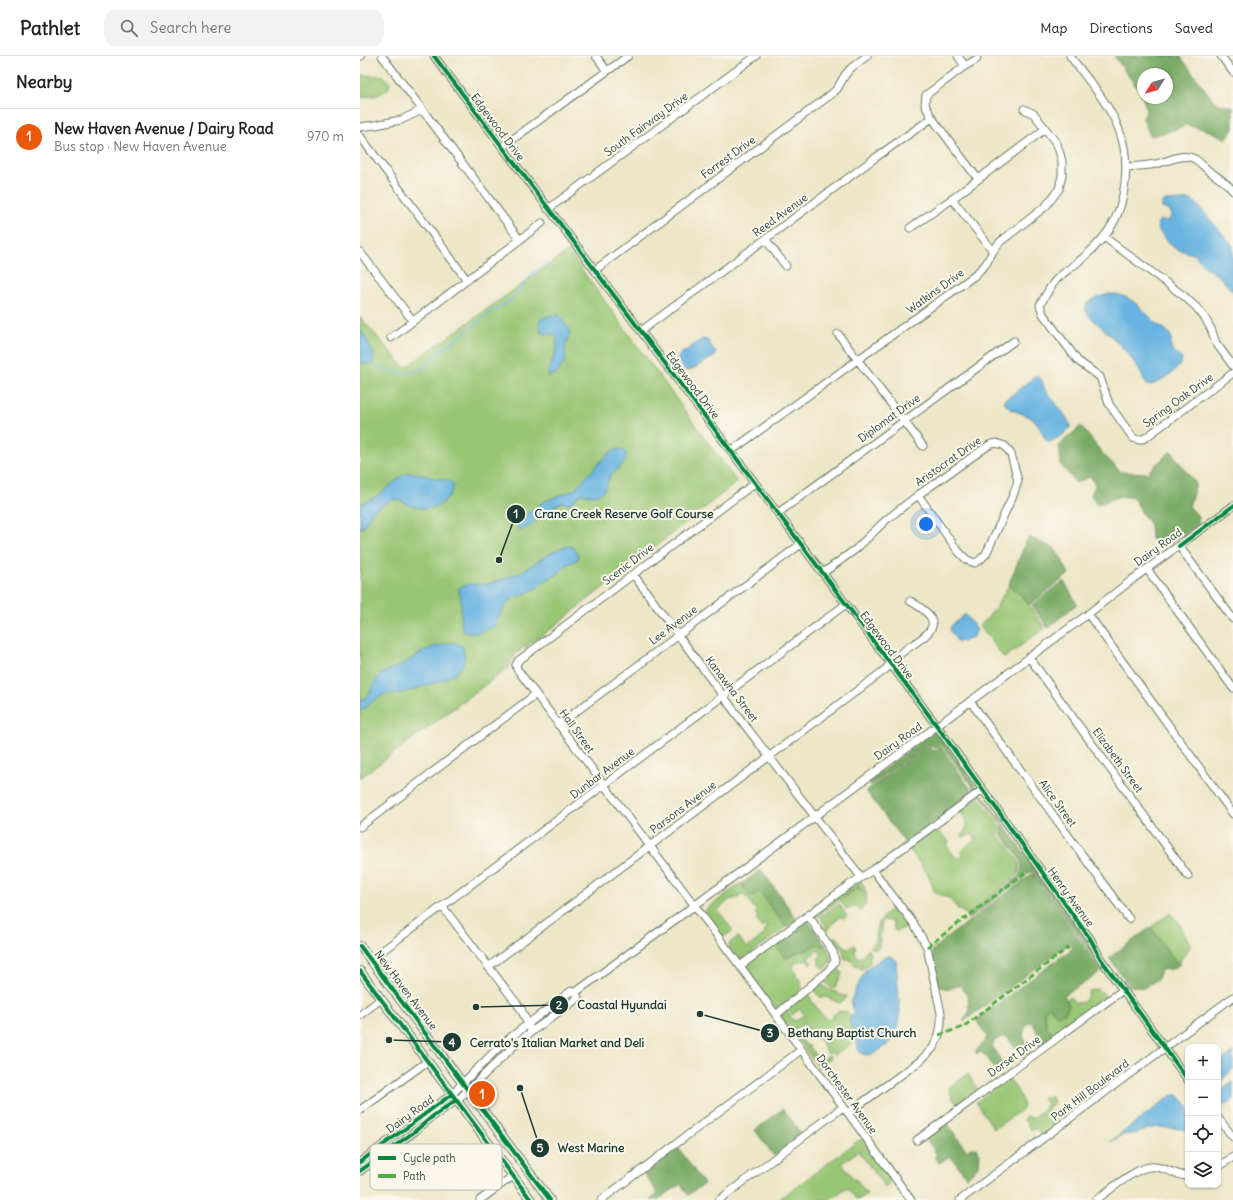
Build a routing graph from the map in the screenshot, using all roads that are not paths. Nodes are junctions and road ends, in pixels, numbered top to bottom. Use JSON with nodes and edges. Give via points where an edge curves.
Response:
{"nodes":[{"id":1,"x":382,"y":56,"type":"edge"},
{"id":2,"x":434,"y":56,"type":"edge"},
{"id":3,"x":596,"y":56,"type":"edge"},
{"id":4,"x":628,"y":56,"type":"edge"},
{"id":5,"x":756,"y":56,"type":"edge"},
{"id":6,"x":867,"y":56,"type":"edge"},
{"id":7,"x":958,"y":56,"type":"edge"},
{"id":8,"x":1070,"y":56,"type":"edge"},
{"id":9,"x":1221,"y":56,"type":"edge"},
{"id":10,"x":977,"y":59,"type":"dead end"},
{"id":11,"x":965,"y":66,"type":"junction"},
{"id":12,"x":607,"y":71,"type":"junction"},
{"id":13,"x":1233,"y":72,"type":"edge"},
{"id":14,"x":1024,"y":109,"type":"dead end"},
{"id":15,"x":422,"y":110,"type":"junction"},
{"id":16,"x":932,"y":118,"type":"junction"},
{"id":17,"x":360,"y":127,"type":"edge"},
{"id":18,"x":1045,"y":128,"type":"junction"},
{"id":19,"x":360,"y":136,"type":"edge"},
{"id":20,"x":502,"y":147,"type":"junction"},
{"id":21,"x":1127,"y":166,"type":"junction"},
{"id":22,"x":978,"y":179,"type":"junction"},
{"id":23,"x":1232,"y":187,"type":"edge"},
{"id":24,"x":952,"y":199,"type":"junction"},
{"id":25,"x":548,"y":209,"type":"junction"},
{"id":26,"x":542,"y":223,"type":"dead end"},
{"id":27,"x":910,"y":228,"type":"dead end"},
{"id":28,"x":1104,"y":237,"type":"junction"},
{"id":29,"x":765,"y":239,"type":"junction"},
{"id":30,"x":520,"y":240,"type":"junction"},
{"id":31,"x":993,"y":251,"type":"junction"},
{"id":32,"x":360,"y":252,"type":"edge"},
{"id":33,"x":786,"y":266,"type":"dead end"},
{"id":34,"x":595,"y":270,"type":"junction"},
{"id":35,"x":467,"y":280,"type":"junction"},
{"id":36,"x":413,"y":321,"type":"junction"},
{"id":37,"x":641,"y":331,"type":"junction"},
{"id":38,"x":838,"y":334,"type":"dead end"},
{"id":39,"x":391,"y":338,"type":"dead end"},
{"id":40,"x":1014,"y":342,"type":"dead end"},
{"id":41,"x":858,"y":360,"type":"junction"},
{"id":42,"x":1233,"y":366,"type":"edge"},
{"id":43,"x":1233,"y":373,"type":"edge"},
{"id":44,"x":904,"y":421,"type":"junction"},
{"id":45,"x":923,"y":446,"type":"dead end"},
{"id":46,"x":731,"y":451,"type":"junction"},
{"id":47,"x":755,"y":483,"type":"junction"},
{"id":48,"x":918,"y":496,"type":"junction"},
{"id":49,"x":1233,"y":506,"type":"edge"},
{"id":50,"x":778,"y":513,"type":"junction"},
{"id":51,"x":800,"y":544,"type":"junction"},
{"id":52,"x":1179,"y":546,"type":"junction"},
{"id":53,"x":1147,"y":569,"type":"junction"},
{"id":54,"x":633,"y":574,"type":"junction"},
{"id":55,"x":823,"y":574,"type":"junction"},
{"id":56,"x":910,"y":601,"type":"dead end"},
{"id":57,"x":846,"y":604,"type":"junction"},
{"id":58,"x":1088,"y":614,"type":"junction"},
{"id":59,"x":1233,"y":619,"type":"edge"},
{"id":60,"x":678,"y":635,"type":"junction"},
{"id":61,"x":1029,"y":657,"type":"junction"},
{"id":62,"x":890,"y":664,"type":"junction"},
{"id":63,"x":516,"y":665,"type":"joint"},
{"id":64,"x":1233,"y":688,"type":"edge"},
{"id":65,"x":536,"y":694,"type":"junction"},
{"id":66,"x":723,"y":696,"type":"junction"},
{"id":67,"x":970,"y":701,"type":"junction"},
{"id":68,"x":558,"y":725,"type":"junction"},
{"id":69,"x":937,"y":726,"type":"junction"},
{"id":70,"x":769,"y":756,"type":"junction"},
{"id":71,"x":603,"y":785,"type":"junction"},
{"id":72,"x":982,"y":790,"type":"junction"},
{"id":73,"x":1233,"y":814,"type":"edge"},
{"id":74,"x":814,"y":817,"type":"junction"},
{"id":75,"x":360,"y":827,"type":"edge"},
{"id":76,"x":649,"y":846,"type":"junction"},
{"id":77,"x":873,"y":870,"type":"junction"},
{"id":78,"x":1188,"y":876,"type":"dead end"},
{"id":79,"x":861,"y":877,"type":"junction"},
{"id":80,"x":442,"y":906,"type":"junction"},
{"id":81,"x":694,"y":906,"type":"junction"},
{"id":82,"x":808,"y":915,"type":"junction"},
{"id":83,"x":1129,"y":919,"type":"dead end"},
{"id":84,"x":360,"y":946,"type":"edge"},
{"id":85,"x":360,"y":959,"type":"edge"},
{"id":86,"x":370,"y":960,"type":"junction"},
{"id":87,"x":740,"y":966,"type":"junction"},
{"id":88,"x":488,"y":967,"type":"junction"},
{"id":89,"x":360,"y":971,"type":"edge"},
{"id":90,"x":1123,"y":990,"type":"junction"},
{"id":91,"x":576,"y":992,"type":"junction"},
{"id":92,"x":1233,"y":997,"type":"edge"},
{"id":93,"x":382,"y":999,"type":"junction"},
{"id":94,"x":409,"y":1011,"type":"junction"},
{"id":95,"x":360,"y":1015,"type":"edge"},
{"id":96,"x":776,"y":1015,"type":"junction"},
{"id":97,"x":528,"y":1024,"type":"junction"},
{"id":98,"x":531,"y":1033,"type":"junction"},
{"id":99,"x":1165,"y":1048,"type":"junction"},
{"id":100,"x":801,"y":1050,"type":"junction"},
{"id":101,"x":428,"y":1061,"type":"junction"},
{"id":102,"x":1185,"y":1076,"type":"edge"},
{"id":103,"x":462,"y":1083,"type":"junction"},
{"id":104,"x":467,"y":1090,"type":"junction"},
{"id":105,"x":454,"y":1097,"type":"junction"},
{"id":106,"x":844,"y":1107,"type":"junction"},
{"id":107,"x":360,"y":1110,"type":"edge"},
{"id":108,"x":848,"y":1113,"type":"junction"},
{"id":109,"x":1221,"y":1122,"type":"edge"},
{"id":110,"x":1233,"y":1137,"type":"edge"},
{"id":111,"x":917,"y":1140,"type":"dead end"},
{"id":112,"x":386,"y":1144,"type":"edge"},
{"id":113,"x":397,"y":1144,"type":"edge"},
{"id":114,"x":489,"y":1144,"type":"edge"},
{"id":115,"x":370,"y":1155,"type":"edge"},
{"id":116,"x":1233,"y":1157,"type":"edge"},
{"id":117,"x":502,"y":1160,"type":"edge"},
{"id":118,"x":360,"y":1162,"type":"edge"},
{"id":119,"x":502,"y":1162,"type":"edge"},
{"id":120,"x":370,"y":1163,"type":"edge"},
{"id":121,"x":1221,"y":1165,"type":"edge"},
{"id":122,"x":524,"y":1167,"type":"junction"},
{"id":123,"x":360,"y":1170,"type":"edge"},
{"id":124,"x":513,"y":1176,"type":"junction"},
{"id":125,"x":1185,"y":1176,"type":"edge"},
{"id":126,"x":502,"y":1184,"type":"edge"},
{"id":127,"x":494,"y":1190,"type":"edge"},
{"id":128,"x":1098,"y":1199,"type":"edge"},
{"id":129,"x":480,"y":1200,"type":"edge"},
{"id":130,"x":531,"y":1200,"type":"edge"},
{"id":131,"x":550,"y":1200,"type":"edge"},
{"id":132,"x":601,"y":1200,"type":"edge"},
{"id":133,"x":719,"y":1200,"type":"edge"},
{"id":134,"x":911,"y":1200,"type":"edge"},
{"id":135,"x":960,"y":1200,"type":"edge"}],
"edges":[{"from":1,"to":15,"type":"street"},
{"from":2,"to":20,"type":"street","name":"Edgewood Drive"},
{"from":3,"to":12,"type":"street"},
{"from":4,"to":12,"type":"street"},
{"from":5,"to":25,"type":"street","name":"South Fairway Drive"},
{"from":6,"to":34,"type":"street","name":"Forrest Drive","via":[[851,68],[829,96]]},
{"from":7,"to":11,"type":"street"},
{"from":8,"to":21,"type":"street","name":"Spring Oak Drive","via":[[1106,102],[1118,124]]},
{"from":9,"to":13,"type":"street"},
{"from":10,"to":11,"type":"street"},
{"from":11,"to":16,"type":"street","via":[[926,95],[925,105]]},
{"from":12,"to":20,"type":"street"},
{"from":14,"to":18,"type":"street","name":"Watkins Drive","via":[[1034,114]]},
{"from":15,"to":17,"type":"street","via":[[401,120]]},
{"from":15,"to":30,"type":"street"},
{"from":16,"to":22,"type":"street"},
{"from":16,"to":29,"type":"street","name":"Reed Avenue"},
{"from":18,"to":22,"type":"street"},
{"from":18,"to":31,"type":"street","name":"Watkins Drive","via":[[1057,144],[1062,161],[1059,189],[1046,206],[1000,242]]},
{"from":19,"to":35,"type":"street"},
{"from":20,"to":25,"type":"street","name":"Edgewood Drive"},
{"from":21,"to":23,"type":"street","via":[[1158,164],[1184,156],[1194,158],[1206,170]]},
{"from":21,"to":28,"type":"street","name":"Spring Oak Drive","via":[[1122,202]]},
{"from":22,"to":24,"type":"street"},
{"from":24,"to":27,"type":"street"},
{"from":24,"to":31,"type":"street"},
{"from":25,"to":34,"type":"street","name":"Edgewood Drive"},
{"from":26,"to":30,"type":"street"},
{"from":28,"to":42,"type":"street","via":[[1196,307],[1211,329],[1216,343]]},
{"from":28,"to":43,"type":"street","name":"Spring Oak Drive","via":[[1082,259],[1055,280],[1040,305],[1043,314],[1078,361],[1100,377],[1109,404],[1133,438],[1145,438]]},
{"from":29,"to":33,"type":"street"},
{"from":29,"to":37,"type":"street","name":"Reed Avenue"},
{"from":30,"to":35,"type":"street"},
{"from":31,"to":41,"type":"street","name":"Watkins Drive","via":[[986,264],[974,276]]},
{"from":32,"to":36,"type":"street"},
{"from":34,"to":37,"type":"street","name":"Edgewood Drive"},
{"from":35,"to":36,"type":"street"},
{"from":36,"to":39,"type":"street"},
{"from":37,"to":46,"type":"street","name":"Edgewood Drive"},
{"from":38,"to":41,"type":"street"},
{"from":40,"to":44,"type":"street","name":"Diplomat Drive"},
{"from":41,"to":44,"type":"street"},
{"from":41,"to":46,"type":"street","name":"Watkins Drive"},
{"from":44,"to":45,"type":"street"},
{"from":44,"to":50,"type":"street","name":"Diplomat Drive"},
{"from":46,"to":47,"type":"street","name":"Edgewood Drive"},
{"from":47,"to":50,"type":"street","name":"Edgewood Drive"},
{"from":47,"to":54,"type":"street","name":"Scenic Drive"},
{"from":48,"to":48,"type":"street","name":"Aristocrat Drive","via":[[958,551],[967,560],[975,563],[986,554],[1018,481],[1011,454],[1005,446],[996,443],[989,445]]},
{"from":48,"to":55,"type":"street","name":"Aristocrat Drive"},
{"from":49,"to":52,"type":"street","name":"Dairy Road"},
{"from":50,"to":51,"type":"street","name":"Edgewood Drive"},
{"from":51,"to":55,"type":"street","name":"Edgewood Drive"},
{"from":51,"to":60,"type":"street","name":"Lee Avenue"},
{"from":52,"to":53,"type":"street","name":"Dairy Road"},
{"from":52,"to":59,"type":"street"},
{"from":53,"to":58,"type":"street","name":"Dairy Road"},
{"from":53,"to":64,"type":"street"},
{"from":54,"to":60,"type":"street","name":"Kanawha Street"},
{"from":54,"to":63,"type":"street","name":"Scenic Drive"},
{"from":55,"to":57,"type":"street","name":"Edgewood Drive"},
{"from":56,"to":62,"type":"street","name":"Parsons Avenue","via":[[928,616],[932,621],[932,627]]},
{"from":57,"to":62,"type":"street","name":"Edgewood Drive"},
{"from":57,"to":66,"type":"street","name":"Dunbar Avenue"},
{"from":58,"to":61,"type":"street","name":"Dairy Road"},
{"from":58,"to":73,"type":"street"},
{"from":60,"to":66,"type":"street","name":"Kanawha Street"},
{"from":60,"to":68,"type":"street","name":"Lee Avenue"},
{"from":61,"to":67,"type":"street","name":"Dairy Road"},
{"from":61,"to":78,"type":"street","name":"Elizabeth Street"},
{"from":62,"to":69,"type":"street","name":"Edgewood Drive"},
{"from":62,"to":70,"type":"street","name":"Parsons Avenue"},
{"from":63,"to":65,"type":"street","name":"Hall Street"},
{"from":65,"to":68,"type":"street","name":"Hall Street"},
{"from":65,"to":75,"type":"street"},
{"from":66,"to":70,"type":"street","name":"Kanawha Street"},
{"from":66,"to":71,"type":"street","name":"Dunbar Avenue"},
{"from":67,"to":69,"type":"street","name":"Dairy Road"},
{"from":67,"to":83,"type":"street","name":"Alice Street"},
{"from":68,"to":71,"type":"street","name":"Hall Street"},
{"from":69,"to":72,"type":"street","name":"Henry Avenue"},
{"from":69,"to":74,"type":"street","name":"Dairy Road"},
{"from":70,"to":74,"type":"street","name":"Kanawha Street"},
{"from":70,"to":76,"type":"street","name":"Parsons Avenue"},
{"from":71,"to":76,"type":"street","name":"Hall Street"},
{"from":71,"to":80,"type":"street","name":"Dunbar Avenue"},
{"from":72,"to":77,"type":"street"},
{"from":72,"to":90,"type":"street","name":"Henry Avenue","via":[[1091,940],[1100,958]]},
{"from":74,"to":79,"type":"street","name":"Kanawha Street"},
{"from":74,"to":81,"type":"street","name":"Dairy Road"},
{"from":76,"to":81,"type":"street","name":"Hall Street"},
{"from":76,"to":88,"type":"street","name":"Parsons Avenue"},
{"from":77,"to":79,"type":"street"},
{"from":77,"to":108,"type":"street","via":[[914,924],[927,947],[941,1024],[933,1048],[920,1061]]},
{"from":79,"to":82,"type":"street"},
{"from":80,"to":86,"type":"street","name":"Dunbar Avenue"},
{"from":80,"to":88,"type":"street"},
{"from":81,"to":87,"type":"street","name":"Dorchester Avenue"},
{"from":81,"to":91,"type":"street","name":"Dairy Road"},
{"from":82,"to":87,"type":"street"},
{"from":82,"to":96,"type":"street","via":[[834,952],[835,961]]},
{"from":84,"to":86,"type":"main road","name":"New Haven Avenue"},
{"from":85,"to":86,"type":"main road"},
{"from":86,"to":94,"type":"main road","name":"New Haven Avenue"},
{"from":87,"to":96,"type":"street","name":"Dorchester Avenue"},
{"from":88,"to":97,"type":"street","via":[[521,1009]]},
{"from":89,"to":93,"type":"main road"},
{"from":90,"to":99,"type":"street","name":"Henry Avenue"},
{"from":90,"to":111,"type":"street","name":"Dorset Drive"},
{"from":91,"to":97,"type":"street","name":"Dairy Road","via":[[570,992]]},
{"from":91,"to":98,"type":"street","name":"Dairy Road","via":[[578,998]]},
{"from":92,"to":99,"type":"street","name":"Park Hill Boulevard"},
{"from":93,"to":94,"type":"main road","via":[[395,1001]]},
{"from":93,"to":95,"type":"street"},
{"from":93,"to":101,"type":"main road"},
{"from":94,"to":103,"type":"main road","name":"New Haven Avenue"},
{"from":96,"to":100,"type":"street","name":"Dorchester Avenue"},
{"from":97,"to":98,"type":"street"},
{"from":97,"to":103,"type":"street","name":"Dairy Road","via":[[502,1044]]},
{"from":98,"to":104,"type":"street","name":"Dairy Road","via":[[520,1040]]},
{"from":99,"to":102,"type":"street","name":"Henry Avenue"},
{"from":99,"to":135,"type":"street","name":"Park Hill Boulevard"},
{"from":100,"to":106,"type":"street","name":"Dorchester Avenue"},
{"from":100,"to":132,"type":"street"},
{"from":101,"to":105,"type":"main road"},
{"from":101,"to":107,"type":"street"},
{"from":103,"to":104,"type":"main road","name":"New Haven Avenue"},
{"from":103,"to":105,"type":"street","name":"Dairy Road"},
{"from":104,"to":105,"type":"street","name":"Dairy Road"},
{"from":104,"to":122,"type":"main road","name":"New Haven Avenue"},
{"from":105,"to":112,"type":"street","name":"Dairy Road"},
{"from":105,"to":113,"type":"street","name":"Dairy Road"},
{"from":105,"to":114,"type":"main road"},
{"from":106,"to":108,"type":"street","name":"Dorchester Avenue"},
{"from":106,"to":133,"type":"street"},
{"from":108,"to":134,"type":"street","name":"Dorchester Avenue"},
{"from":109,"to":110,"type":"street"},
{"from":115,"to":118,"type":"street","name":"Dairy Road"},
{"from":116,"to":121,"type":"street"},
{"from":117,"to":122,"type":"main road","via":[[514,1167]]},
{"from":119,"to":124,"type":"main road"},
{"from":120,"to":123,"type":"street","name":"Dairy Road"},
{"from":122,"to":131,"type":"main road","name":"New Haven Avenue"},
{"from":124,"to":126,"type":"street"},
{"from":124,"to":130,"type":"main road"},
{"from":125,"to":128,"type":"street","via":[[1153,1166],[1130,1175]]},
{"from":127,"to":129,"type":"street"}]}
